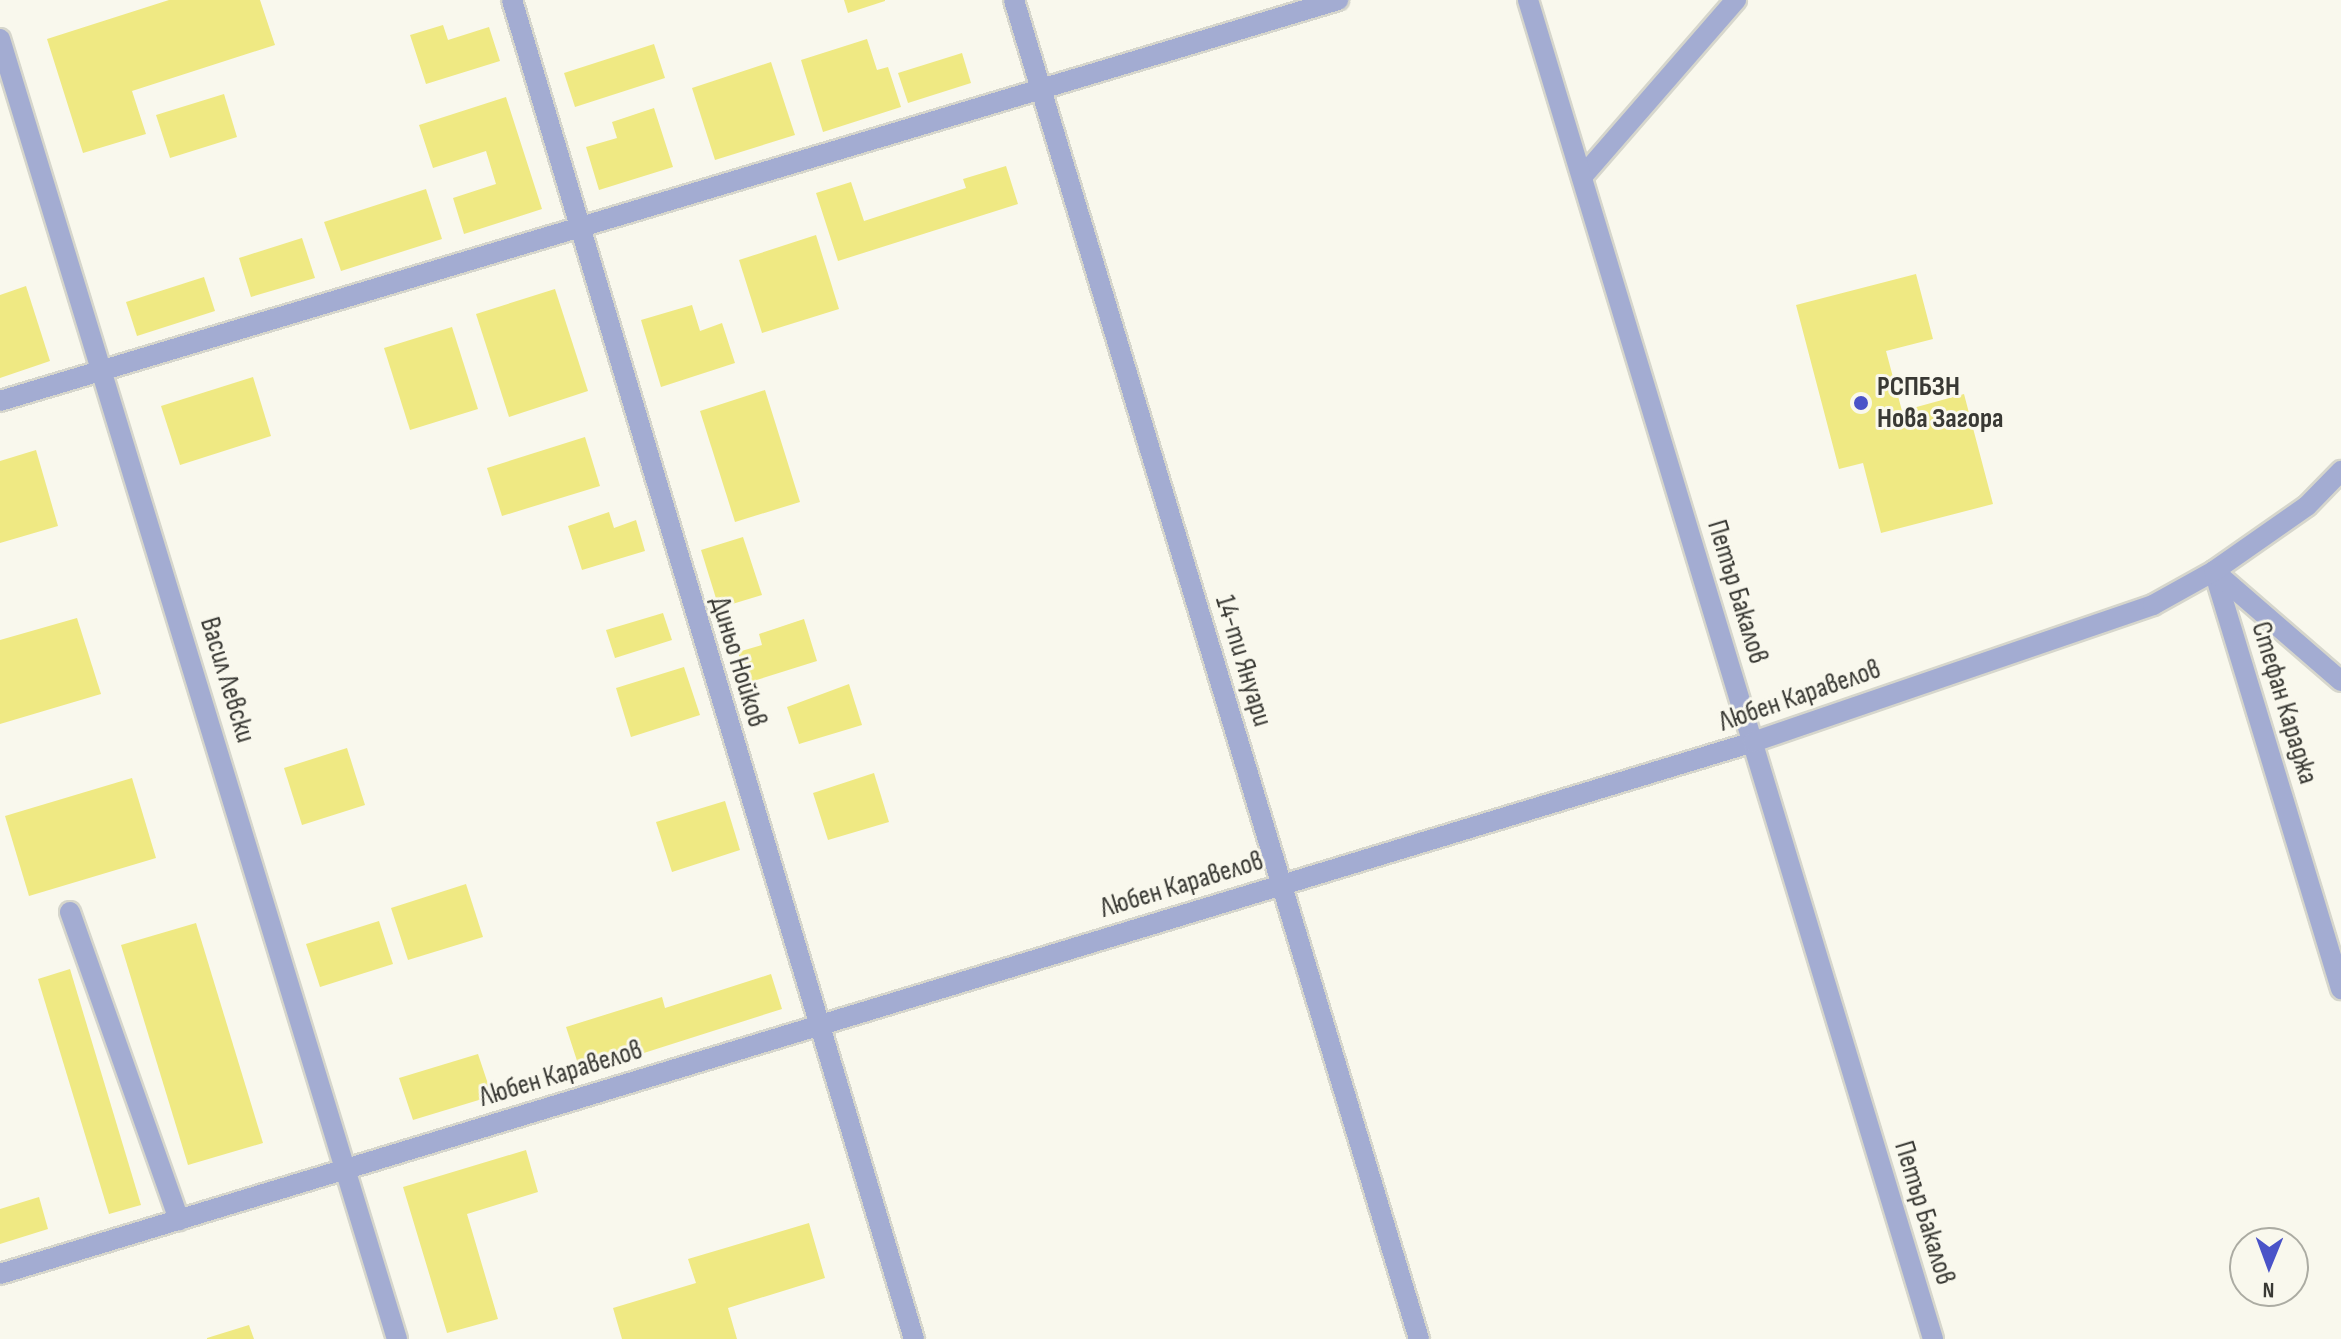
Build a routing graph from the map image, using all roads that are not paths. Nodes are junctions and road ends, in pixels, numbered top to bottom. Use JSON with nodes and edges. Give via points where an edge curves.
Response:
{"nodes":[{"id":1,"x":512,"y":0,"type":"edge"},
{"id":2,"x":1014,"y":0,"type":"edge"},
{"id":3,"x":1338,"y":0,"type":"edge"},
{"id":4,"x":1528,"y":0,"type":"edge"},
{"id":5,"x":1736,"y":0,"type":"edge"},
{"id":6,"x":0,"y":39,"type":"edge"},
{"id":7,"x":1041,"y":89,"type":"junction"},
{"id":8,"x":1582,"y":177,"type":"junction"},
{"id":9,"x":578,"y":228,"type":"junction"},
{"id":10,"x":104,"y":370,"type":"junction"},
{"id":11,"x":0,"y":401,"type":"edge"},
{"id":12,"x":2341,"y":471,"type":"edge"},
{"id":13,"x":2214,"y":571,"type":"junction"},
{"id":14,"x":2341,"y":681,"type":"edge"},
{"id":15,"x":1753,"y":742,"type":"junction"},
{"id":16,"x":1281,"y":885,"type":"junction"},
{"id":17,"x":70,"y":912,"type":"dead end"},
{"id":18,"x":2341,"y":989,"type":"edge"},
{"id":19,"x":818,"y":1025,"type":"junction"},
{"id":20,"x":345,"y":1169,"type":"junction"},
{"id":21,"x":179,"y":1220,"type":"junction"},
{"id":22,"x":0,"y":1274,"type":"edge"},
{"id":23,"x":397,"y":1339,"type":"edge"},
{"id":24,"x":914,"y":1339,"type":"edge"},
{"id":25,"x":1419,"y":1339,"type":"edge"},
{"id":26,"x":1933,"y":1339,"type":"edge"}],
"edges":[{"from":1,"to":9,"type":"street","name":"Диньо Нойков"},
{"from":2,"to":7,"type":"street","name":"14-ти Януари"},
{"from":3,"to":7,"type":"street"},
{"from":4,"to":8,"type":"street","name":"Петър Бакалов"},
{"from":5,"to":8,"type":"street"},
{"from":6,"to":10,"type":"street","name":"Васил Левски"},
{"from":7,"to":9,"type":"street"},
{"from":7,"to":16,"type":"street","name":"14-ти Януари"},
{"from":8,"to":15,"type":"street","name":"Петър Бакалов"},
{"from":9,"to":10,"type":"street"},
{"from":9,"to":19,"type":"street","name":"Диньо Нойков"},
{"from":10,"to":11,"type":"street"},
{"from":10,"to":20,"type":"street","name":"Васил Левски"},
{"from":12,"to":13,"type":"street","name":"Любен Каравелов","via":[[2307,506]]},
{"from":13,"to":14,"type":"street"},
{"from":13,"to":15,"type":"street","name":"Любен Каравелов","via":[[2153,605]]},
{"from":13,"to":18,"type":"street","name":"Стефан Караджа"},
{"from":15,"to":16,"type":"street","name":"Любен Каравелов"},
{"from":15,"to":26,"type":"street","name":"Петър Бакалов"},
{"from":16,"to":19,"type":"street","name":"Любен Каравелов"},
{"from":16,"to":25,"type":"street","name":"14-ти Януари"},
{"from":17,"to":21,"type":"street"},
{"from":19,"to":20,"type":"street","name":"Любен Каравелов"},
{"from":19,"to":24,"type":"street","name":"Диньо Нойков"},
{"from":20,"to":21,"type":"street","name":"Любен Каравелов"},
{"from":20,"to":23,"type":"street","name":"Васил Левски"},
{"from":21,"to":22,"type":"street","name":"Любен Каравелов"}]}
